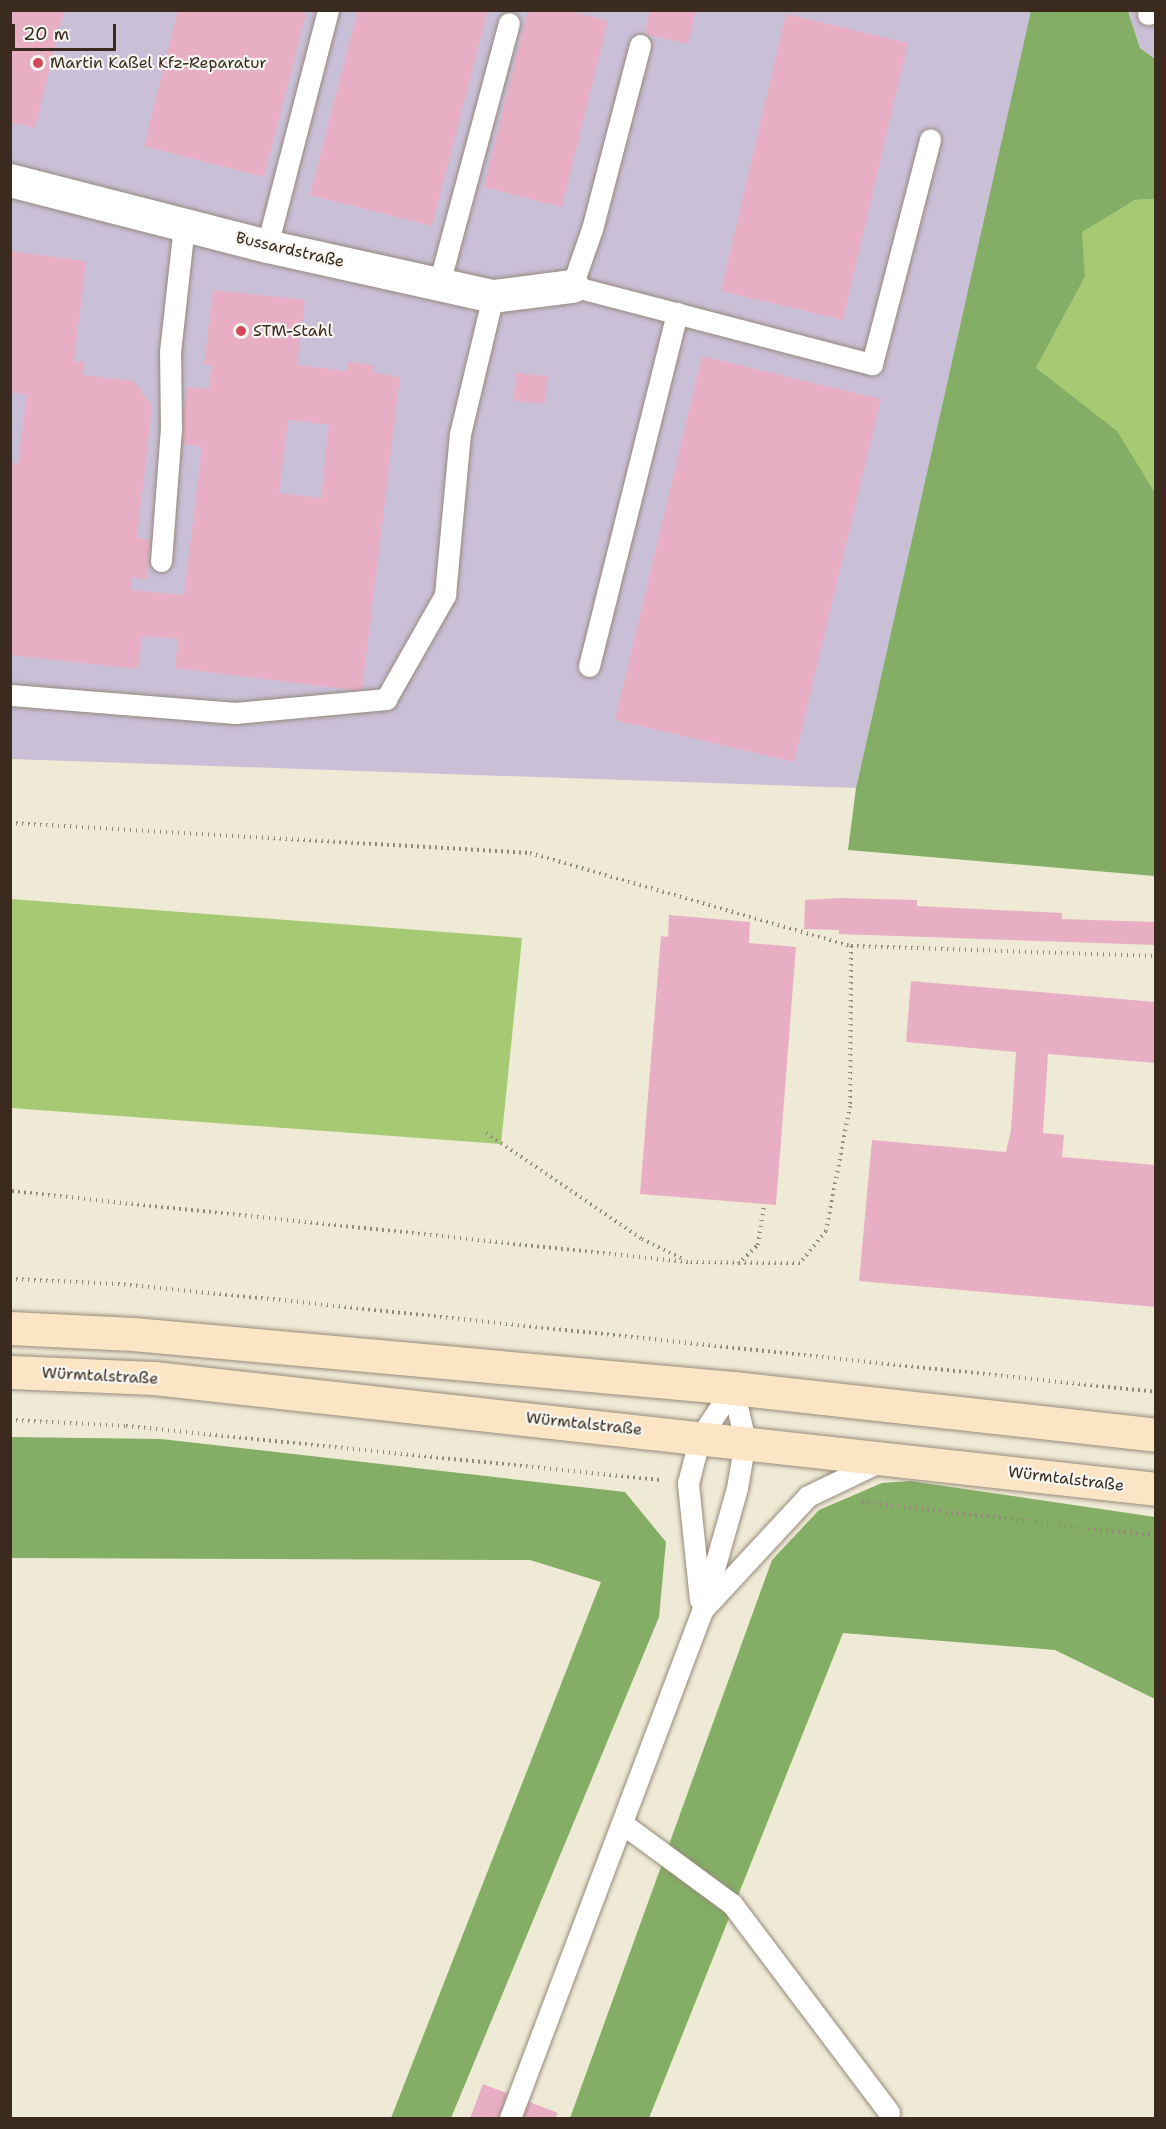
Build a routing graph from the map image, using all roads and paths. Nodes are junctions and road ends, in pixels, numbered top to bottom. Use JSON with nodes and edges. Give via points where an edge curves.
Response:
{"nodes":[{"id":1,"x":328,"y":10,"type":"edge"},
{"id":2,"x":509,"y":24,"type":"dead end"},
{"id":3,"x":640,"y":45,"type":"dead end"},
{"id":4,"x":930,"y":139,"type":"dead end"},
{"id":5,"x":10,"y":180,"type":"edge"},
{"id":6,"x":183,"y":225,"type":"junction"},
{"id":7,"x":267,"y":246,"type":"junction"},
{"id":8,"x":439,"y":284,"type":"junction"},
{"id":9,"x":572,"y":286,"type":"junction"},
{"id":10,"x":492,"y":296,"type":"junction"},
{"id":11,"x":677,"y":313,"type":"junction"},
{"id":12,"x":161,"y":561,"type":"dead end"},
{"id":13,"x":589,"y":666,"type":"dead end"},
{"id":14,"x":11,"y":695,"type":"edge"},
{"id":15,"x":10,"y":823,"type":"edge"},
{"id":16,"x":851,"y":946,"type":"junction"},
{"id":17,"x":1155,"y":956,"type":"edge"},
{"id":18,"x":486,"y":1133,"type":"dead end"},
{"id":19,"x":10,"y":1191,"type":"edge"},
{"id":20,"x":764,"y":1204,"type":"dead end"},
{"id":21,"x":688,"y":1262,"type":"junction"},
{"id":22,"x":738,"y":1265,"type":"junction"},
{"id":23,"x":10,"y":1279,"type":"edge"},
{"id":24,"x":10,"y":1328,"type":"edge"},
{"id":25,"x":10,"y":1372,"type":"edge"},
{"id":26,"x":733,"y":1388,"type":"junction"},
{"id":27,"x":1155,"y":1392,"type":"edge"},
{"id":28,"x":10,"y":1420,"type":"edge"},
{"id":29,"x":1155,"y":1435,"type":"edge"},
{"id":30,"x":700,"y":1437,"type":"junction"},
{"id":31,"x":745,"y":1441,"type":"junction"},
{"id":32,"x":889,"y":1458,"type":"junction"},
{"id":33,"x":688,"y":1483,"type":"junction"},
{"id":34,"x":1155,"y":1489,"type":"edge"},
{"id":35,"x":808,"y":1496,"type":"junction"},
{"id":36,"x":1155,"y":1536,"type":"edge"},
{"id":37,"x":702,"y":1611,"type":"junction"},
{"id":38,"x":623,"y":1824,"type":"junction"},
{"id":39,"x":889,"y":2112,"type":"dead end"},
{"id":40,"x":510,"y":2118,"type":"edge"}],
"edges":[{"from":1,"to":7,"type":"lane"},
{"from":2,"to":8,"type":"lane"},
{"from":3,"to":9,"type":"lane","via":[[592,229]]},
{"from":4,"to":11,"type":"lane","via":[[872,364]]},
{"from":5,"to":6,"type":"street","name":"Bussardstraße"},
{"from":6,"to":7,"type":"street","name":"Bussardstraße"},
{"from":6,"to":12,"type":"lane","via":[[170,352],[171,429]]},
{"from":7,"to":8,"type":"street","name":"Bussardstraße"},
{"from":8,"to":10,"type":"street","name":"Bussardstraße"},
{"from":9,"to":10,"type":"street","name":"Bussardstraße"},
{"from":9,"to":11,"type":"lane"},
{"from":10,"to":14,"type":"lane","via":[[460,434],[445,595],[386,699],[235,713]]},
{"from":11,"to":13,"type":"lane"},
{"from":15,"to":16,"type":"path","via":[[530,853]]},
{"from":16,"to":17,"type":"path"},
{"from":16,"to":22,"type":"path","via":[[850,1106],[825,1232],[800,1263]]},
{"from":18,"to":21,"type":"path","via":[[642,1239]]},
{"from":19,"to":21,"type":"path"},
{"from":20,"to":22,"type":"path","via":[[758,1245]]},
{"from":21,"to":22,"type":"path"},
{"from":23,"to":27,"type":"path","via":[[118,1284]]},
{"from":24,"to":26,"type":"main road","via":[[133,1334]]},
{"from":25,"to":30,"type":"main road","name":"Würmtalstraße","via":[[154,1378]]},
{"from":26,"to":29,"type":"main road"},
{"from":26,"to":30,"type":"lane"},
{"from":26,"to":31,"type":"lane"},
{"from":28,"to":33,"type":"path","via":[[126,1426]]},
{"from":30,"to":31,"type":"main road","name":"Würmtalstraße"},
{"from":30,"to":33,"type":"lane"},
{"from":31,"to":32,"type":"main road","name":"Würmtalstraße"},
{"from":31,"to":37,"type":"lane","via":[[737,1488]]},
{"from":32,"to":34,"type":"main road","name":"Würmtalstraße"},
{"from":32,"to":35,"type":"lane"},
{"from":33,"to":37,"type":"lane"},
{"from":35,"to":36,"type":"path"},
{"from":35,"to":37,"type":"lane"},
{"from":37,"to":38,"type":"lane"},
{"from":38,"to":39,"type":"lane","via":[[732,1904]]},
{"from":38,"to":40,"type":"lane"}]}
